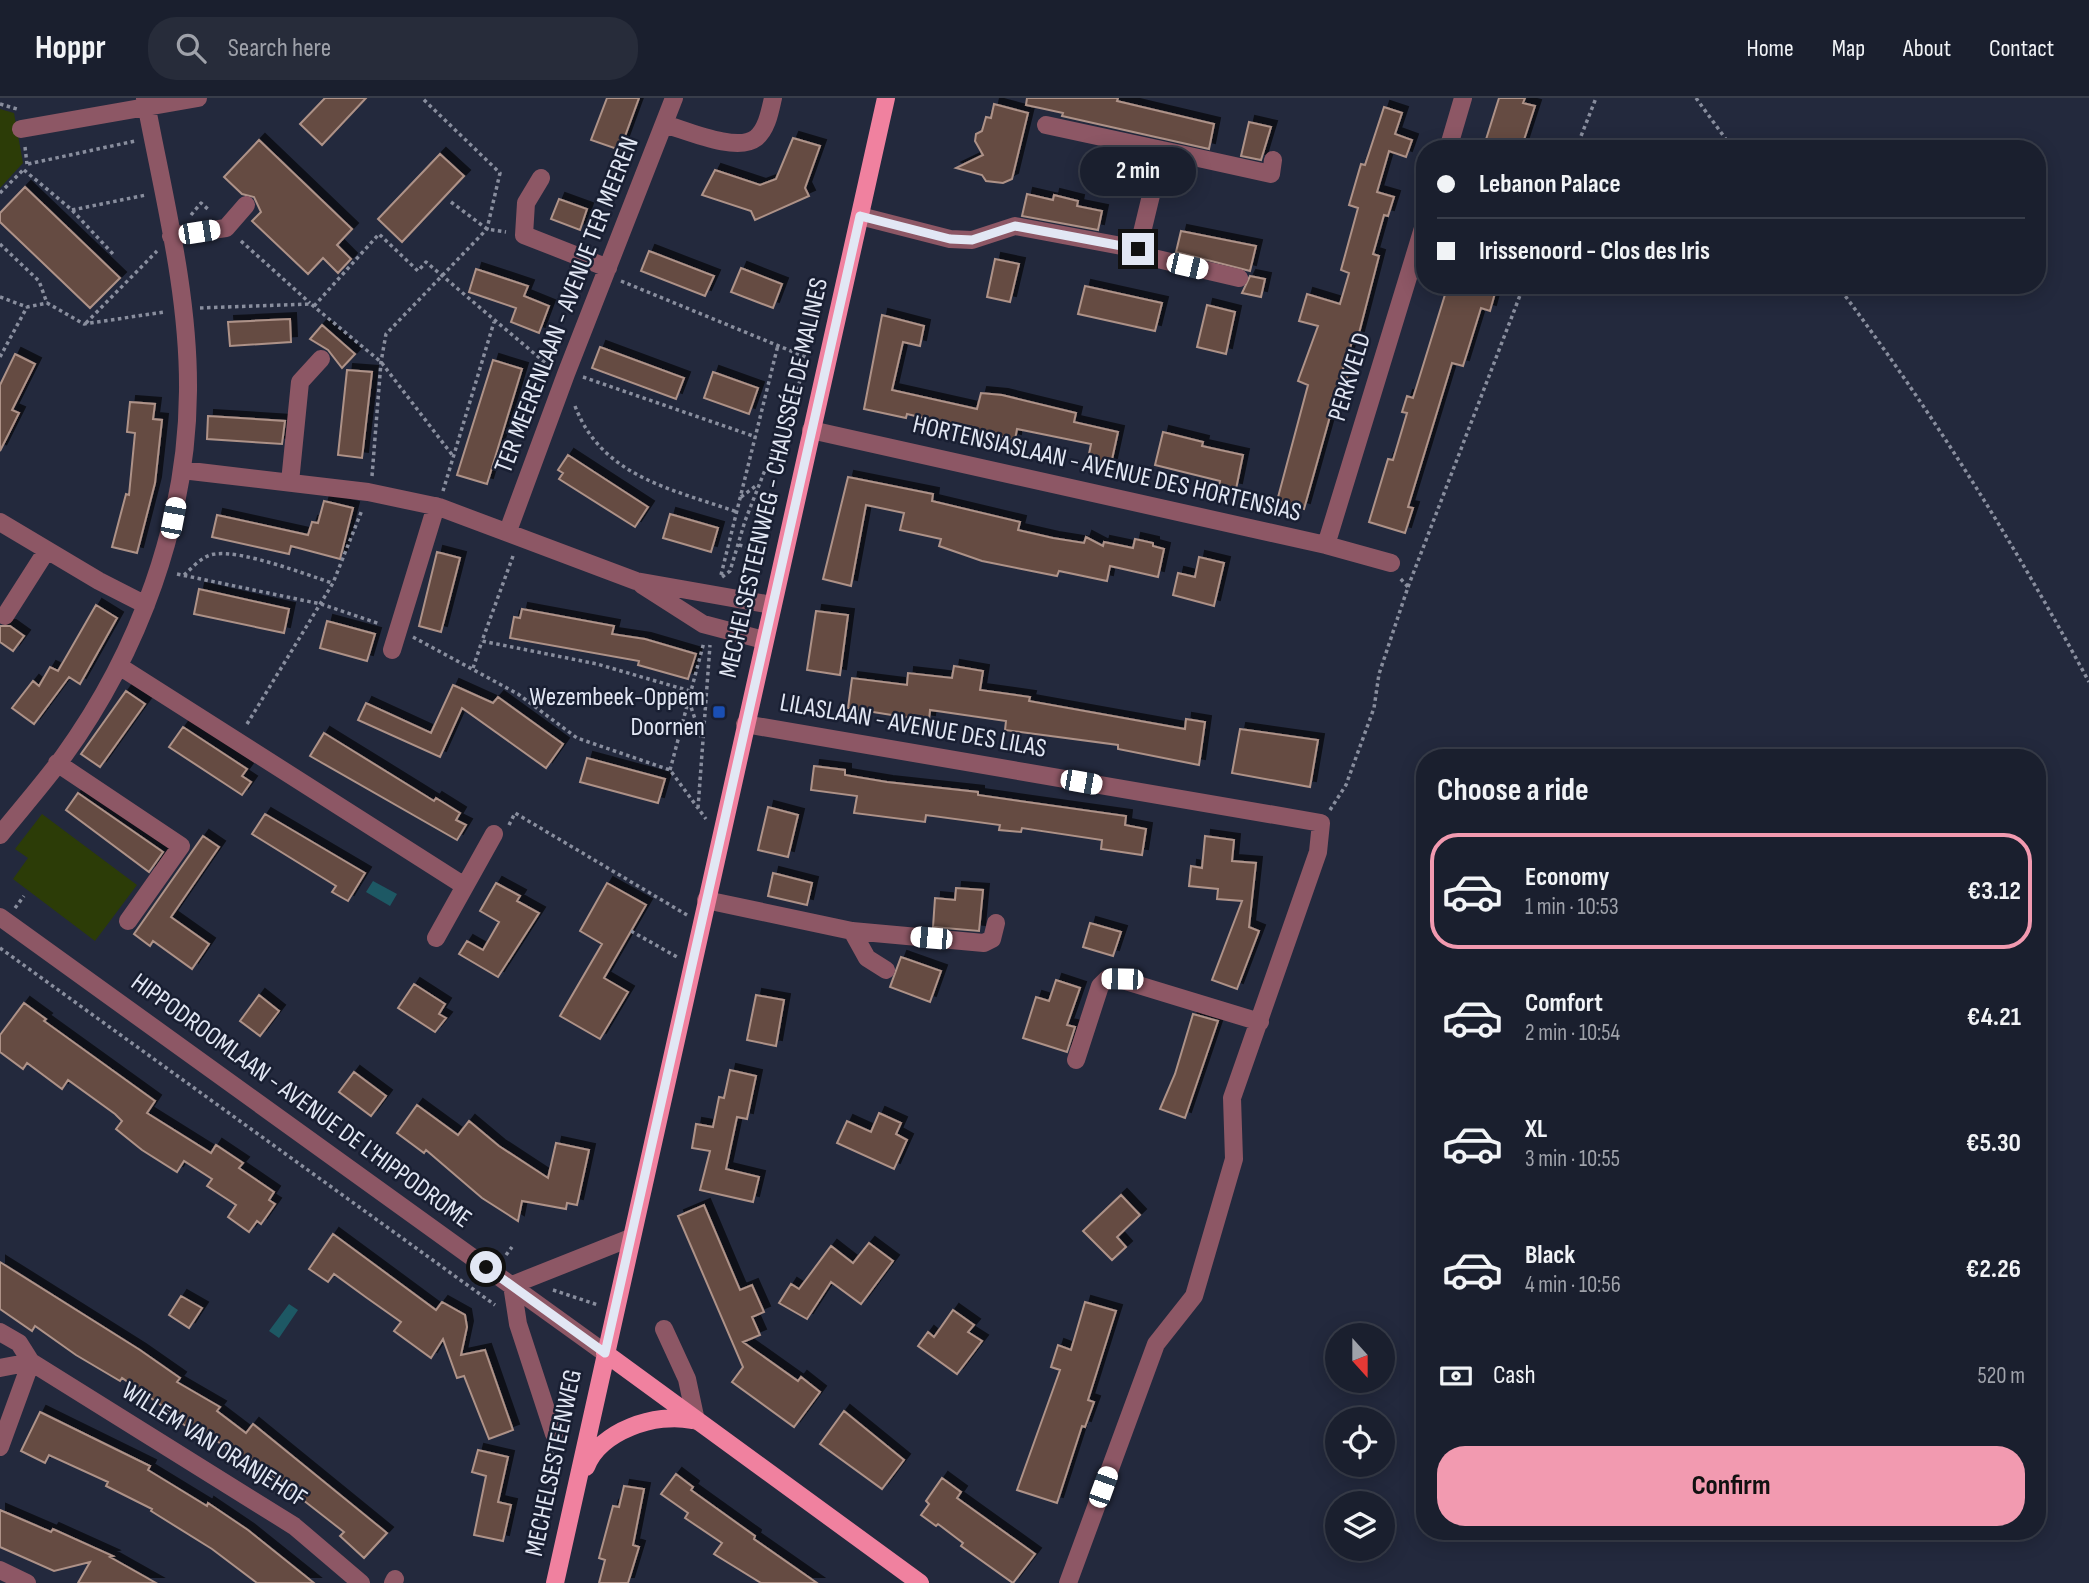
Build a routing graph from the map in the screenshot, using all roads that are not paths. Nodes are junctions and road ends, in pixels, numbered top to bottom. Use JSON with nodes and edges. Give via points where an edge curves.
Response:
{"nodes":[{"id":1,"x":198,"y":98,"type":"edge"},
{"id":2,"x":674,"y":98,"type":"edge"},
{"id":3,"x":773,"y":98,"type":"edge"},
{"id":4,"x":886,"y":98,"type":"edge"},
{"id":5,"x":1463,"y":98,"type":"edge"},
{"id":6,"x":146,"y":103,"type":"edge"},
{"id":7,"x":664,"y":124,"type":"junction"},
{"id":8,"x":1046,"y":125,"type":"dead end"},
{"id":9,"x":21,"y":129,"type":"dead end"},
{"id":10,"x":1451,"y":140,"type":"edge"},
{"id":11,"x":1162,"y":150,"type":"junction"},
{"id":12,"x":1273,"y":160,"type":"dead end"},
{"id":13,"x":541,"y":178,"type":"dead end"},
{"id":14,"x":246,"y":205,"type":"dead end"},
{"id":15,"x":860,"y":216,"type":"junction"},
{"id":16,"x":171,"y":236,"type":"junction"},
{"id":17,"x":1138,"y":249,"type":"junction"},
{"id":18,"x":1416,"y":251,"type":"edge"},
{"id":19,"x":607,"y":271,"type":"junction"},
{"id":20,"x":1239,"y":278,"type":"dead end"},
{"id":21,"x":321,"y":359,"type":"dead end"},
{"id":22,"x":811,"y":430,"type":"junction"},
{"id":23,"x":182,"y":470,"type":"junction"},
{"id":24,"x":290,"y":482,"type":"junction"},
{"id":25,"x":438,"y":507,"type":"junction"},
{"id":26,"x":0,"y":522,"type":"edge"},
{"id":27,"x":514,"y":534,"type":"junction"},
{"id":28,"x":1326,"y":545,"type":"junction"},
{"id":29,"x":47,"y":550,"type":"junction"},
{"id":30,"x":1391,"y":563,"type":"road end"},
{"id":31,"x":636,"y":581,"type":"junction"},
{"id":32,"x":146,"y":605,"type":"junction"},
{"id":33,"x":772,"y":605,"type":"junction"},
{"id":34,"x":5,"y":616,"type":"dead end"},
{"id":35,"x":764,"y":640,"type":"junction"},
{"id":36,"x":392,"y":650,"type":"dead end"},
{"id":37,"x":119,"y":666,"type":"junction"},
{"id":38,"x":745,"y":724,"type":"junction"},
{"id":39,"x":57,"y":763,"type":"junction"},
{"id":40,"x":494,"y":834,"type":"road end"},
{"id":41,"x":0,"y":835,"type":"edge"},
{"id":42,"x":463,"y":885,"type":"junction"},
{"id":43,"x":706,"y":900,"type":"junction"},
{"id":44,"x":6,"y":915,"type":"edge"},
{"id":45,"x":128,"y":921,"type":"dead end"},
{"id":46,"x":996,"y":923,"type":"dead end"},
{"id":47,"x":852,"y":931,"type":"junction"},
{"id":48,"x":436,"y":938,"type":"dead end"},
{"id":49,"x":886,"y":970,"type":"dead end"},
{"id":50,"x":1260,"y":1022,"type":"junction"},
{"id":51,"x":1076,"y":1060,"type":"dead end"},
{"id":52,"x":630,"y":1238,"type":"junction"},
{"id":53,"x":512,"y":1285,"type":"junction"},
{"id":54,"x":664,"y":1329,"type":"dead end"},
{"id":55,"x":0,"y":1332,"type":"edge"},
{"id":56,"x":605,"y":1353,"type":"junction"},
{"id":57,"x":31,"y":1362,"type":"junction"},
{"id":58,"x":0,"y":1368,"type":"edge"},
{"id":59,"x":696,"y":1421,"type":"junction"},
{"id":60,"x":554,"y":1434,"type":"dead end"},
{"id":61,"x":0,"y":1447,"type":"edge"},
{"id":62,"x":575,"y":1493,"type":"junction"},
{"id":63,"x":0,"y":1570,"type":"edge"},
{"id":64,"x":27,"y":1583,"type":"edge"},
{"id":65,"x":361,"y":1583,"type":"edge"},
{"id":66,"x":555,"y":1583,"type":"edge"},
{"id":67,"x":920,"y":1583,"type":"edge"},
{"id":68,"x":1068,"y":1583,"type":"edge"}],
"edges":[{"from":1,"to":6,"type":"street"},
{"from":2,"to":7,"type":"street","name":"TER MEERENLAAN - AVENUE TER MEEREN"},
{"from":3,"to":7,"type":"street","via":[[767,122],[757,138],[748,142],[732,144]]},
{"from":4,"to":15,"type":"main road","name":"MECHELSESTEENWEG - CHAUSSÉE DE MALINES"},
{"from":5,"to":10,"type":"street"},
{"from":6,"to":9,"type":"street"},
{"from":6,"to":16,"type":"street"},
{"from":7,"to":19,"type":"street","name":"TER MEERENLAAN - AVENUE TER MEEREN"},
{"from":8,"to":11,"type":"street"},
{"from":11,"to":12,"type":"street","via":[[1271,174]]},
{"from":11,"to":17,"type":"street"},
{"from":13,"to":19,"type":"street","via":[[526,202],[524,235]]},
{"from":14,"to":16,"type":"street","via":[[226,228]]},
{"from":15,"to":17,"type":"street","via":[[950,239],[972,240],[1015,226]]},
{"from":15,"to":22,"type":"main road","name":"MECHELSESTEENWEG - CHAUSSÉE DE MALINES"},
{"from":16,"to":23,"type":"street","via":[[183,309],[188,391]]},
{"from":17,"to":20,"type":"street","via":[[1149,257]]},
{"from":18,"to":28,"type":"street","name":"PERKVELD"},
{"from":19,"to":27,"type":"street","name":"TER MEERENLAAN - AVENUE TER MEEREN","via":[[566,374]]},
{"from":21,"to":24,"type":"street","via":[[300,382]]},
{"from":22,"to":28,"type":"street","name":"HORTENSIASLAAN - AVENUE DES HORTENSIAS"},
{"from":22,"to":33,"type":"main road","name":"MECHELSESTEENWEG - CHAUSSÉE DE MALINES"},
{"from":23,"to":24,"type":"street"},
{"from":23,"to":32,"type":"street"},
{"from":24,"to":25,"type":"street"},
{"from":25,"to":27,"type":"street"},
{"from":25,"to":36,"type":"street"},
{"from":26,"to":29,"type":"street"},
{"from":27,"to":31,"type":"street"},
{"from":28,"to":30,"type":"street","name":"HORTENSIASLAAN - AVENUE DES HORTENSIAS"},
{"from":29,"to":32,"type":"street"},
{"from":29,"to":34,"type":"street"},
{"from":31,"to":33,"type":"street"},
{"from":31,"to":35,"type":"street","via":[[703,624]]},
{"from":32,"to":37,"type":"street"},
{"from":33,"to":35,"type":"main road","name":"MECHELSESTEENWEG - CHAUSSÉE DE MALINES"},
{"from":35,"to":38,"type":"main road","name":"MECHELSESTEENWEG - CHAUSSÉE DE MALINES"},
{"from":37,"to":39,"type":"street"},
{"from":37,"to":42,"type":"street"},
{"from":38,"to":43,"type":"main road","name":"MECHELSESTEENWEG - CHAUSSÉE DE MALINES"},
{"from":38,"to":50,"type":"street","name":"LILASLAAN - AVENUE DES LILAS","via":[[1321,823],[1318,852]]},
{"from":39,"to":41,"type":"street"},
{"from":39,"to":45,"type":"street","via":[[181,846]]},
{"from":40,"to":42,"type":"street"},
{"from":42,"to":48,"type":"street"},
{"from":43,"to":47,"type":"street"},
{"from":43,"to":52,"type":"main road","name":"MECHELSESTEENWEG - CHAUSSÉE DE MALINES"},
{"from":44,"to":53,"type":"street","name":"HIPPODROOMLAAN - AVENUE DE L'HIPPODROME"},
{"from":46,"to":47,"type":"street","via":[[992,939],[984,943]]},
{"from":47,"to":49,"type":"street","via":[[867,958]]},
{"from":50,"to":51,"type":"street","via":[[1122,979],[1107,979],[1100,986]]},
{"from":50,"to":68,"type":"street","via":[[1232,1098],[1234,1159],[1194,1296],[1156,1344]]},
{"from":52,"to":53,"type":"street","via":[[550,1279]]},
{"from":52,"to":56,"type":"main road","name":"MECHELSESTEENWEG - CHAUSSÉE DE MALINES"},
{"from":53,"to":56,"type":"street","name":"HIPPODROOMLAAN - AVENUE DE L'HIPPODROME"},
{"from":53,"to":60,"type":"street","via":[[518,1324]]},
{"from":54,"to":59,"type":"street","via":[[687,1379]]},
{"from":55,"to":57,"type":"street","name":"WILLEM VAN ORANJEHOF","via":[[19,1343]]},
{"from":56,"to":59,"type":"main road"},
{"from":56,"to":62,"type":"main road","name":"MECHELSESTEENWEG"},
{"from":57,"to":58,"type":"street"},
{"from":57,"to":61,"type":"street"},
{"from":57,"to":65,"type":"street","name":"WILLEM VAN ORANJEHOF","via":[[294,1526]]},
{"from":59,"to":62,"type":"main road","via":[[664,1417],[607,1440],[590,1457]]},
{"from":59,"to":67,"type":"main road"},
{"from":62,"to":66,"type":"main road","name":"MECHELSESTEENWEG"},
{"from":63,"to":64,"type":"street"}]}
